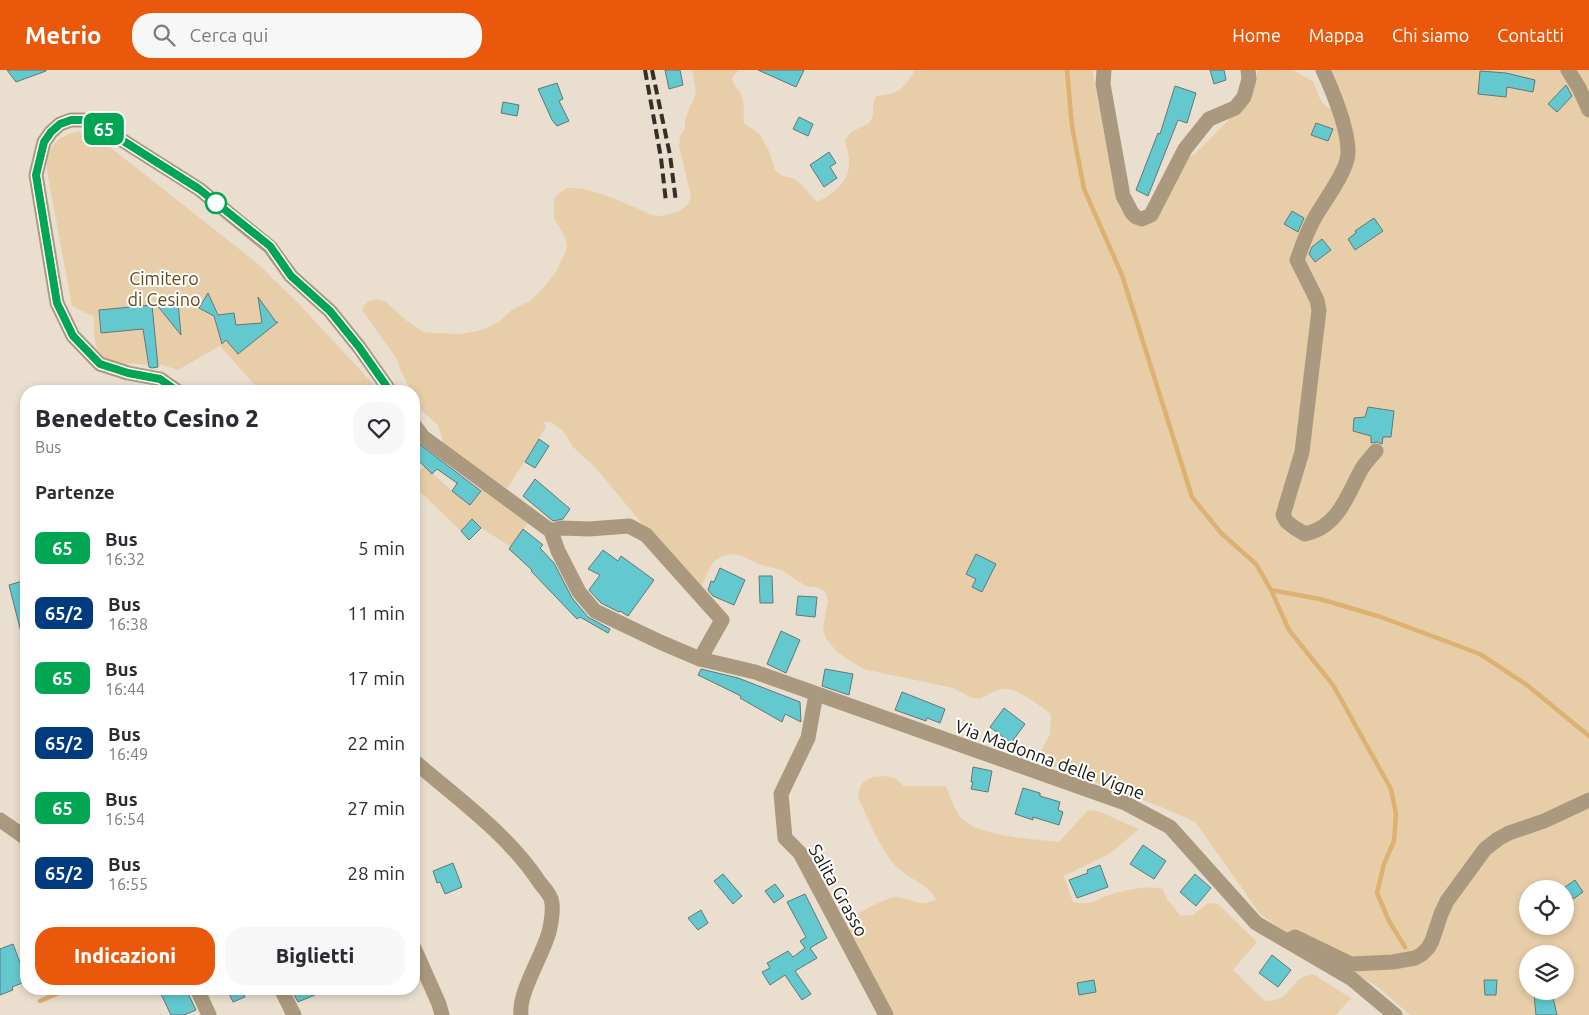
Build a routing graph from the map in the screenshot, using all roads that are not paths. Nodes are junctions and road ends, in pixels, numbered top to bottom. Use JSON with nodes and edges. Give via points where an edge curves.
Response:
{"nodes":[{"id":1,"x":1104,"y":70,"type":"edge"},
{"id":2,"x":1248,"y":70,"type":"edge"},
{"id":3,"x":1323,"y":70,"type":"edge"},
{"id":4,"x":1568,"y":70,"type":"edge"},
{"id":5,"x":1589,"y":110,"type":"edge"},
{"id":6,"x":168,"y":385,"type":"edge"},
{"id":7,"x":386,"y":385,"type":"edge"},
{"id":8,"x":420,"y":434,"type":"edge"},
{"id":9,"x":1376,"y":451,"type":"dead end"},
{"id":10,"x":551,"y":531,"type":"junction"},
{"id":11,"x":700,"y":660,"type":"junction"},
{"id":12,"x":816,"y":694,"type":"junction"},
{"id":13,"x":420,"y":766,"type":"edge"},
{"id":14,"x":1589,"y":800,"type":"edge"},
{"id":15,"x":0,"y":820,"type":"edge"},
{"id":16,"x":20,"y":834,"type":"edge"},
{"id":17,"x":1287,"y":941,"type":"junction"},
{"id":18,"x":420,"y":961,"type":"edge"},
{"id":19,"x":200,"y":995,"type":"edge"},
{"id":20,"x":284,"y":995,"type":"edge"},
{"id":21,"x":209,"y":1015,"type":"edge"},
{"id":22,"x":294,"y":1015,"type":"edge"},
{"id":23,"x":442,"y":1015,"type":"edge"},
{"id":24,"x":521,"y":1015,"type":"edge"},
{"id":25,"x":886,"y":1015,"type":"edge"},
{"id":26,"x":1395,"y":1015,"type":"edge"}],
"edges":[{"from":1,"to":2,"type":"street","via":[[1103,84],[1122,196],[1132,213],[1142,219],[1151,215],[1185,149],[1209,119],[1235,108],[1244,97]]},
{"from":3,"to":9,"type":"street","via":[[1338,108],[1348,155],[1304,239],[1297,260],[1319,310],[1302,452],[1282,515],[1287,522],[1305,534],[1324,526],[1340,510],[1362,468]]},
{"from":4,"to":5,"type":"street"},
{"from":6,"to":7,"type":"street","via":[[160,379],[100,364],[73,336],[57,303],[36,175],[44,142],[60,124],[71,120],[95,123],[199,189],[270,246],[291,276],[330,311]]},
{"from":8,"to":10,"type":"street"},
{"from":10,"to":11,"type":"street","name":"Via Madonna delle Vigne","via":[[578,592],[595,611]]},
{"from":10,"to":11,"type":"street","via":[[629,526],[646,535],[722,620]]},
{"from":11,"to":12,"type":"street","name":"Via Madonna delle Vigne","via":[[755,672]]},
{"from":12,"to":17,"type":"street","name":"Via Madonna delle Vigne","via":[[1125,803],[1170,827],[1256,923]]},
{"from":12,"to":25,"type":"street","name":"Salita Grasso","via":[[808,738],[781,794],[785,838],[800,853]]},
{"from":13,"to":24,"type":"street","via":[[512,846],[552,900],[546,943],[529,982],[520,1008]]},
{"from":14,"to":17,"type":"street","name":"Via Madonna delle Vigne","via":[[1509,833],[1485,849],[1447,901],[1432,940],[1415,958],[1351,964],[1295,937]]},
{"from":15,"to":16,"type":"street"},
{"from":17,"to":26,"type":"street","name":"Via Madonna delle Vigne","via":[[1352,979]]},
{"from":18,"to":23,"type":"street"},
{"from":19,"to":21,"type":"street"},
{"from":20,"to":22,"type":"street"}]}
